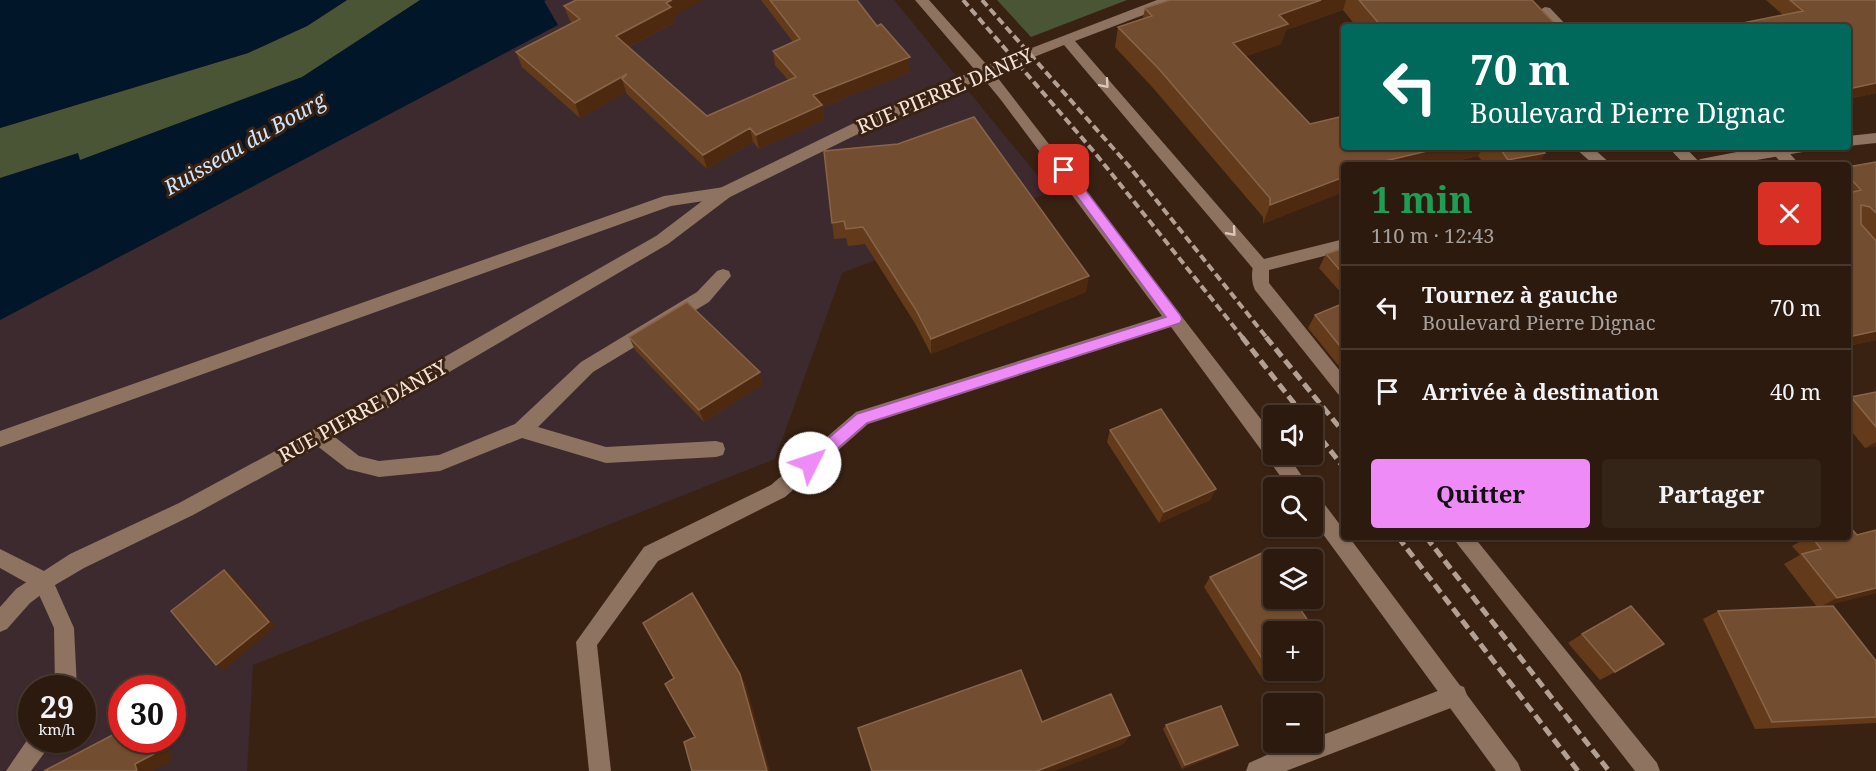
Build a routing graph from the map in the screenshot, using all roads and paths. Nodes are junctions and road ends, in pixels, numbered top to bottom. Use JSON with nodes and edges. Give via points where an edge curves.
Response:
{"nodes":[{"id":1,"x":922,"y":0,"type":"edge"},
{"id":2,"x":1170,"y":0,"type":"edge"},
{"id":3,"x":1545,"y":11,"type":"edge"},
{"id":4,"x":1558,"y":24,"type":"edge"},
{"id":5,"x":1067,"y":40,"type":"junction"},
{"id":6,"x":986,"y":72,"type":"junction"},
{"id":7,"x":1876,"y":138,"type":"edge"},
{"id":8,"x":1851,"y":141,"type":"edge"},
{"id":9,"x":1586,"y":150,"type":"edge"},
{"id":10,"x":1679,"y":150,"type":"edge"},
{"id":11,"x":1778,"y":150,"type":"joint"},
{"id":12,"x":1600,"y":162,"type":"edge"},
{"id":13,"x":1691,"y":162,"type":"edge"},
{"id":14,"x":1716,"y":162,"type":"edge"},
{"id":15,"x":1789,"y":162,"type":"edge"},
{"id":16,"x":724,"y":193,"type":"junction"},
{"id":17,"x":1341,"y":246,"type":"edge"},
{"id":18,"x":1261,"y":266,"type":"junction"},
{"id":19,"x":723,"y":276,"type":"dead end"},
{"id":20,"x":1175,"y":319,"type":"junction"},
{"id":21,"x":1341,"y":384,"type":"edge"},
{"id":22,"x":522,"y":430,"type":"junction"},
{"id":23,"x":319,"y":436,"type":"junction"},
{"id":24,"x":1263,"y":436,"type":"edge"},
{"id":25,"x":0,"y":439,"type":"edge"},
{"id":26,"x":716,"y":449,"type":"dead end"},
{"id":27,"x":1323,"y":518,"type":"edge"},
{"id":28,"x":1464,"y":540,"type":"edge"},
{"id":29,"x":0,"y":558,"type":"edge"},
{"id":30,"x":43,"y":581,"type":"junction"},
{"id":31,"x":0,"y":622,"type":"edge"},
{"id":32,"x":66,"y":675,"type":"edge"},
{"id":33,"x":1456,"y":696,"type":"junction"},
{"id":34,"x":31,"y":753,"type":"edge"},
{"id":35,"x":18,"y":771,"type":"edge"},
{"id":36,"x":600,"y":771,"type":"edge"},
{"id":37,"x":1257,"y":771,"type":"edge"},
{"id":38,"x":1510,"y":771,"type":"edge"},
{"id":39,"x":1649,"y":771,"type":"edge"}],
"edges":[{"from":1,"to":6,"type":"street"},
{"from":2,"to":5,"type":"street","name":"RUE PIERRE DANEY"},
{"from":3,"to":4,"type":"street"},
{"from":5,"to":6,"type":"street","name":"RUE PIERRE DANEY"},
{"from":5,"to":18,"type":"street","one_way":true},
{"from":6,"to":16,"type":"street","name":"RUE PIERRE DANEY","via":[[857,128]]},
{"from":6,"to":20,"type":"street"},
{"from":7,"to":8,"type":"street"},
{"from":9,"to":12,"type":"street"},
{"from":10,"to":13,"type":"street"},
{"from":11,"to":14,"type":"street"},
{"from":11,"to":15,"type":"street"},
{"from":16,"to":23,"type":"street","name":"RUE PIERRE DANEY","via":[[662,240]]},
{"from":16,"to":25,"type":"street","name":"RUE PIERRE DANEY","via":[[669,200]]},
{"from":17,"to":18,"type":"street"},
{"from":18,"to":21,"type":"street","via":[[1262,285]]},
{"from":19,"to":22,"type":"street","via":[[703,297],[587,367]]},
{"from":20,"to":24,"type":"street"},
{"from":20,"to":36,"type":"street","via":[[862,418],[778,491],[651,554],[586,642]]},
{"from":22,"to":23,"type":"street","via":[[440,463],[379,469],[354,463]]},
{"from":22,"to":26,"type":"street","via":[[606,454]]},
{"from":23,"to":30,"type":"street","name":"RUE PIERRE DANEY"},
{"from":27,"to":33,"type":"street"},
{"from":28,"to":39,"type":"street"},
{"from":29,"to":30,"type":"street"},
{"from":30,"to":31,"type":"street","name":"RUE PIERRE DANEY"},
{"from":30,"to":32,"type":"street","via":[[64,628]]},
{"from":33,"to":37,"type":"street"},
{"from":33,"to":38,"type":"street"},
{"from":34,"to":35,"type":"street"}]}
